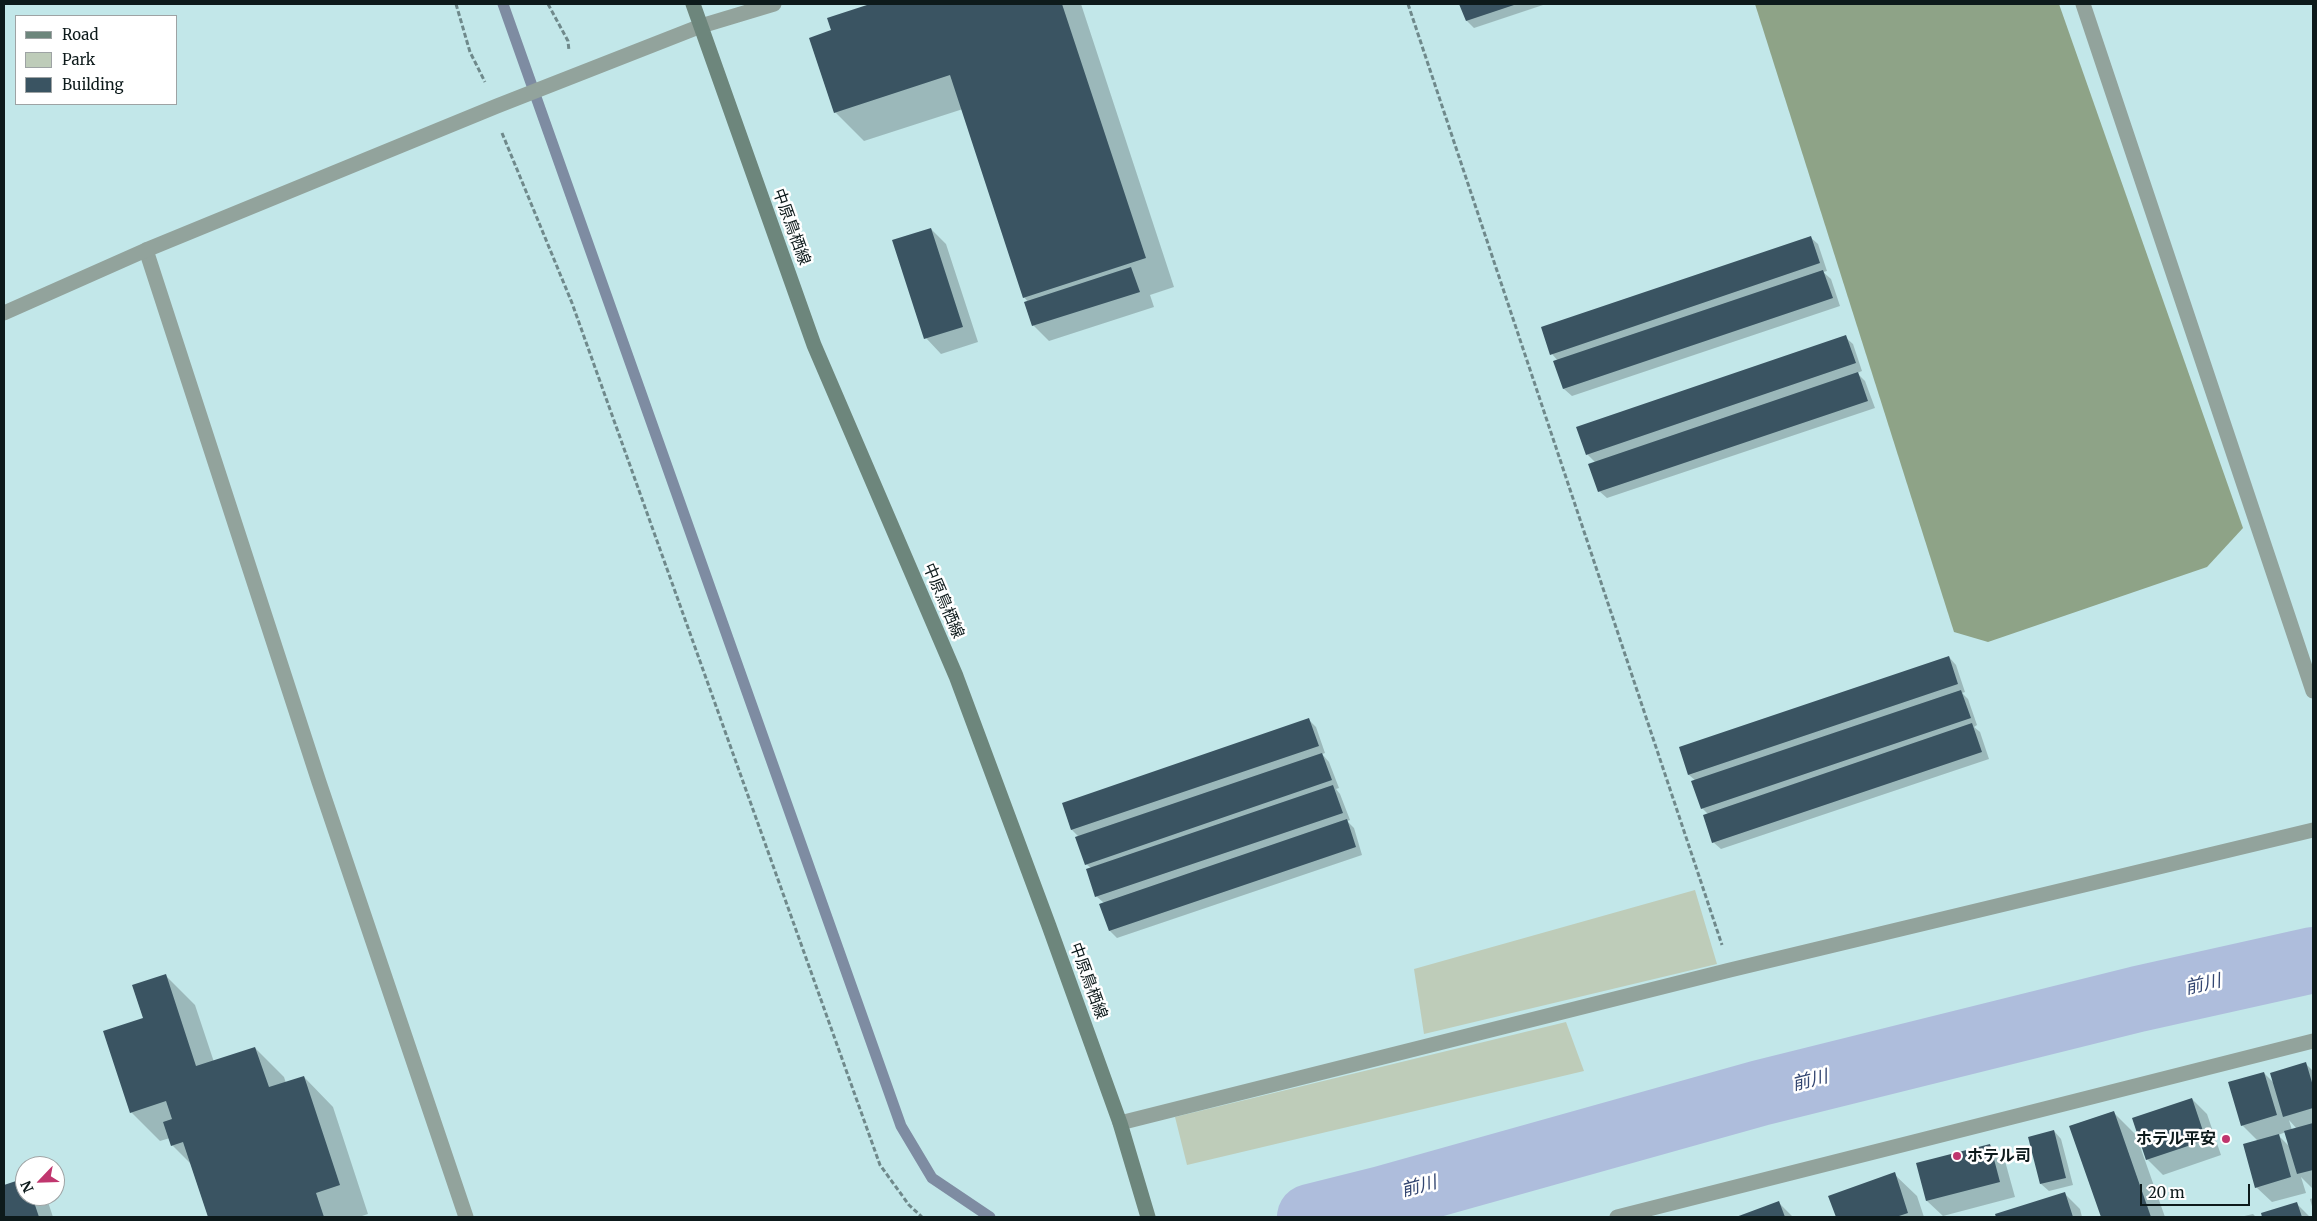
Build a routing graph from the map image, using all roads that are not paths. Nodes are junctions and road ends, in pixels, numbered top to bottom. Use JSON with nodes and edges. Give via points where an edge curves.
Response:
{"nodes":[{"id":1,"x":693,"y":4,"type":"edge"},
{"id":2,"x":774,"y":4,"type":"edge"},
{"id":3,"x":2083,"y":4,"type":"edge"},
{"id":4,"x":701,"y":26,"type":"junction"},
{"id":5,"x":146,"y":250,"type":"junction"},
{"id":6,"x":4,"y":313,"type":"edge"},
{"id":7,"x":2313,"y":691,"type":"edge"},
{"id":8,"x":2313,"y":830,"type":"edge"},
{"id":9,"x":2313,"y":1042,"type":"edge"},
{"id":10,"x":1120,"y":1123,"type":"junction"},
{"id":11,"x":466,"y":1217,"type":"edge"},
{"id":12,"x":1148,"y":1217,"type":"edge"},
{"id":13,"x":1618,"y":1217,"type":"edge"}],
"edges":[{"from":1,"to":4,"type":"main road","name":"中原鳥栖線"},
{"from":2,"to":4,"type":"street"},
{"from":3,"to":7,"type":"street"},
{"from":4,"to":5,"type":"street"},
{"from":4,"to":10,"type":"main road","name":"中原鳥栖線","via":[[814,345],[956,676]]},
{"from":5,"to":6,"type":"street"},
{"from":5,"to":11,"type":"street","via":[[319,782]]},
{"from":8,"to":10,"type":"street","via":[[1730,970]]},
{"from":9,"to":13,"type":"street"},
{"from":10,"to":12,"type":"main road","name":"中原鳥栖線"}]}
